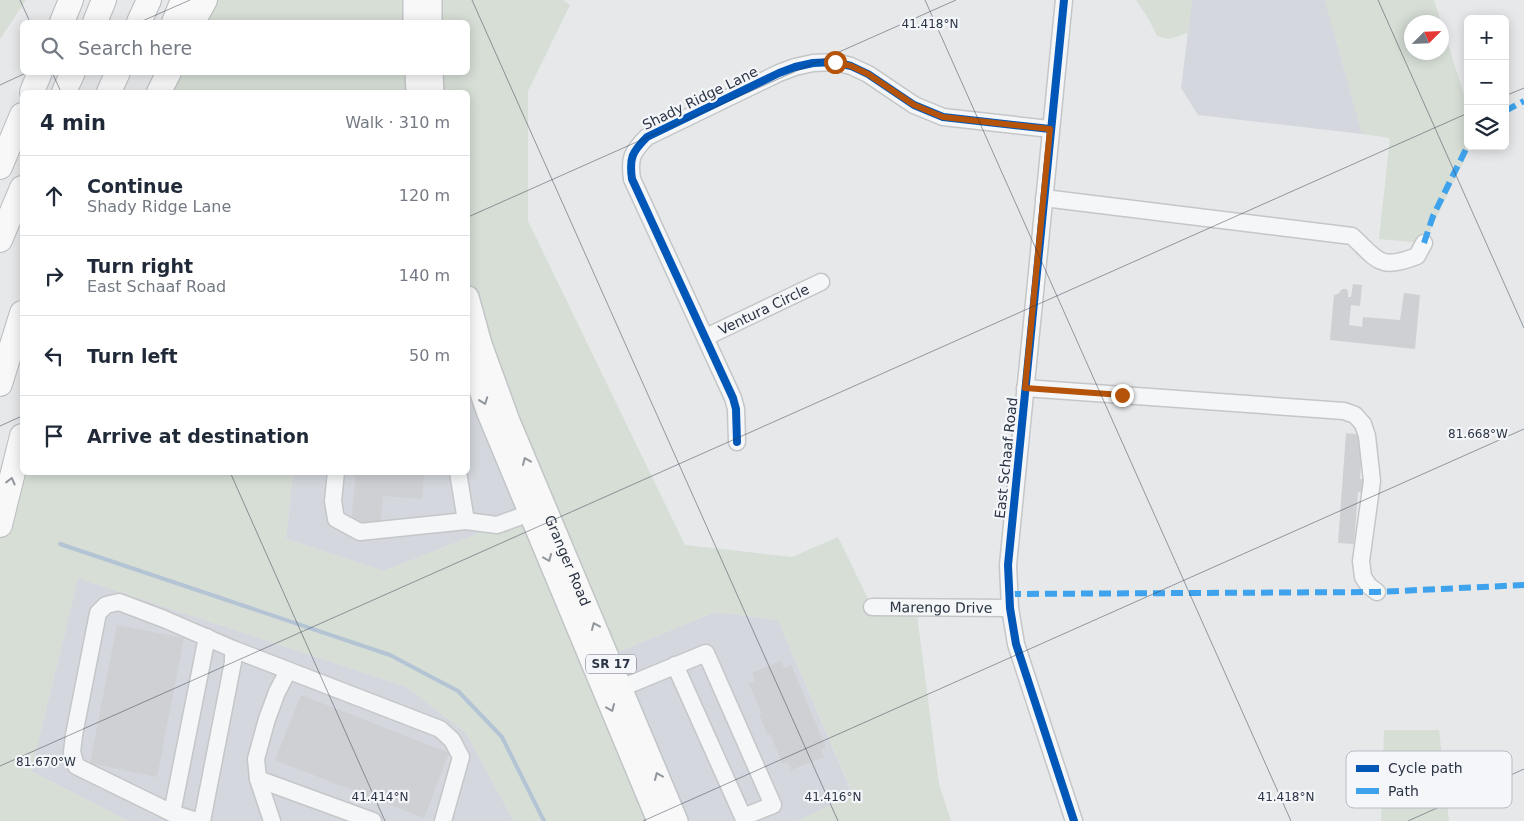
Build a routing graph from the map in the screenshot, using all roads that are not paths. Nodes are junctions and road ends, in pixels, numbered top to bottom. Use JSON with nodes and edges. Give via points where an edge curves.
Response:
{"nodes":[{"id":1,"x":71,"y":0,"type":"edge"},
{"id":2,"x":104,"y":0,"type":"edge"},
{"id":3,"x":148,"y":0,"type":"edge"},
{"id":4,"x":183,"y":0,"type":"edge"},
{"id":5,"x":205,"y":0,"type":"edge"},
{"id":6,"x":414,"y":0,"type":"edge"},
{"id":7,"x":431,"y":0,"type":"edge"},
{"id":8,"x":1064,"y":0,"type":"edge"},
{"id":9,"x":63,"y":20,"type":"edge"},
{"id":10,"x":96,"y":20,"type":"edge"},
{"id":11,"x":140,"y":20,"type":"edge"},
{"id":12,"x":175,"y":20,"type":"edge"},
{"id":13,"x":194,"y":20,"type":"edge"},
{"id":14,"x":414,"y":20,"type":"edge"},
{"id":15,"x":430,"y":20,"type":"edge"},
{"id":16,"x":39,"y":75,"type":"edge"},
{"id":17,"x":72,"y":75,"type":"edge"},
{"id":18,"x":117,"y":75,"type":"edge"},
{"id":19,"x":152,"y":75,"type":"edge"},
{"id":20,"x":167,"y":75,"type":"edge"},
{"id":21,"x":416,"y":75,"type":"edge"},
{"id":22,"x":432,"y":75,"type":"edge"},
{"id":23,"x":33,"y":90,"type":"edge"},
{"id":24,"x":65,"y":90,"type":"edge"},
{"id":25,"x":110,"y":90,"type":"edge"},
{"id":26,"x":145,"y":90,"type":"edge"},
{"id":27,"x":160,"y":90,"type":"edge"},
{"id":28,"x":417,"y":90,"type":"edge"},
{"id":29,"x":433,"y":90,"type":"edge"},
{"id":30,"x":20,"y":120,"type":"edge"},
{"id":31,"x":1050,"y":129,"type":"junction"},
{"id":32,"x":0,"y":168,"type":"edge"},
{"id":33,"x":20,"y":193,"type":"edge"},
{"id":34,"x":1044,"y":198,"type":"junction"},
{"id":35,"x":0,"y":240,"type":"edge"},
{"id":36,"x":1424,"y":243,"type":"dead end"},
{"id":37,"x":821,"y":282,"type":"dead end"},
{"id":38,"x":470,"y":304,"type":"edge"},
{"id":39,"x":20,"y":319,"type":"edge"},
{"id":40,"x":706,"y":337,"type":"junction"},
{"id":41,"x":470,"y":362,"type":"edge"},
{"id":42,"x":0,"y":384,"type":"edge"},
{"id":43,"x":1025,"y":388,"type":"junction"},
{"id":44,"x":737,"y":442,"type":"dead end"},
{"id":45,"x":20,"y":444,"type":"edge"},
{"id":46,"x":336,"y":475,"type":"edge"},
{"id":47,"x":458,"y":475,"type":"edge"},
{"id":48,"x":537,"y":510,"type":"junction"},
{"id":49,"x":466,"y":521,"type":"junction"},
{"id":50,"x":0,"y":525,"type":"edge"},
{"id":51,"x":1377,"y":592,"type":"dead end"},
{"id":52,"x":872,"y":607,"type":"dead end"},
{"id":53,"x":1010,"y":608,"type":"junction"},
{"id":54,"x":207,"y":637,"type":"junction"},
{"id":55,"x":233,"y":649,"type":"junction"},
{"id":56,"x":675,"y":665,"type":"junction"},
{"id":57,"x":288,"y":671,"type":"junction"},
{"id":58,"x":622,"y":688,"type":"junction"},
{"id":59,"x":258,"y":779,"type":"junction"},
{"id":60,"x":172,"y":813,"type":"junction"},
{"id":61,"x":197,"y":821,"type":"edge"},
{"id":62,"x":202,"y":821,"type":"edge"},
{"id":63,"x":272,"y":821,"type":"edge"},
{"id":64,"x":374,"y":821,"type":"edge"},
{"id":65,"x":443,"y":821,"type":"edge"},
{"id":66,"x":658,"y":821,"type":"edge"},
{"id":67,"x":677,"y":821,"type":"edge"},
{"id":68,"x":1074,"y":821,"type":"edge"}],
"edges":[{"from":1,"to":9,"type":"highway"},
{"from":2,"to":10,"type":"highway"},
{"from":3,"to":11,"type":"highway"},
{"from":4,"to":12,"type":"highway"},
{"from":5,"to":13,"type":"highway"},
{"from":6,"to":14,"type":"main road"},
{"from":7,"to":15,"type":"main road"},
{"from":8,"to":31,"type":"street","name":"East Schaaf Road"},
{"from":16,"to":23,"type":"highway"},
{"from":17,"to":24,"type":"highway"},
{"from":18,"to":25,"type":"highway"},
{"from":19,"to":26,"type":"highway"},
{"from":20,"to":27,"type":"highway"},
{"from":21,"to":28,"type":"main road"},
{"from":22,"to":29,"type":"main road"},
{"from":30,"to":32,"type":"highway"},
{"from":31,"to":34,"type":"street","name":"East Schaaf Road"},
{"from":31,"to":40,"type":"street","name":"Shady Ridge Lane","via":[[943,117],[914,105],[868,74],[835,62],[813,63],[787,70],[647,137],[632,155],[632,179]]},
{"from":33,"to":35,"type":"highway"},
{"from":34,"to":36,"type":"street","via":[[1352,236],[1375,259],[1386,263],[1417,256]]},
{"from":34,"to":43,"type":"street","name":"East Schaaf Road"},
{"from":37,"to":40,"type":"street","name":"Ventura Circle"},
{"from":48,"to":38,"type":"main road","name":"Granger Road","number":"SR 17","one_way":true},
{"from":39,"to":42,"type":"highway"},
{"from":40,"to":44,"type":"street","name":"Shady Ridge Lane","via":[[736,409]]},
{"from":41,"to":48,"type":"main road","name":"Granger Road","number":"SR 17","one_way":true,"via":[[487,411]]},
{"from":43,"to":51,"type":"street","via":[[1344,411],[1355,415],[1367,436],[1372,481],[1361,561],[1362,577]]},
{"from":43,"to":53,"type":"street","name":"East Schaaf Road","via":[[1008,565]]},
{"from":50,"to":45,"type":"highway","one_way":true},
{"from":46,"to":49,"type":"street","via":[[333,501],[336,519],[360,532]]},
{"from":47,"to":49,"type":"street"},
{"from":48,"to":49,"type":"street","via":[[497,525]]},
{"from":58,"to":48,"type":"main road","name":"Granger Road","number":"SR 17","one_way":true},
{"from":48,"to":66,"type":"main road","name":"Granger Road","number":"SR 17","one_way":true},
{"from":52,"to":53,"type":"street","name":"Marengo Drive"},
{"from":53,"to":68,"type":"street","name":"East Schaaf Road","via":[[1016,644]]},
{"from":54,"to":55,"type":"street"},
{"from":54,"to":60,"type":"street"},
{"from":54,"to":60,"type":"street","via":[[119,602],[106,605],[98,613],[81,694],[72,752],[76,766]]},
{"from":55,"to":57,"type":"street"},
{"from":55,"to":62,"type":"street","via":[[234,662]]},
{"from":56,"to":56,"type":"street","via":[[706,653],[773,805],[743,817]]},
{"from":56,"to":58,"type":"street"},
{"from":57,"to":59,"type":"street","via":[[267,719],[256,759]]},
{"from":57,"to":65,"type":"street","via":[[440,729],[452,740],[462,757]]},
{"from":67,"to":58,"type":"main road","name":"Granger Road","number":"SR 17","one_way":true},
{"from":59,"to":63,"type":"street"},
{"from":59,"to":64,"type":"street"},
{"from":60,"to":61,"type":"street"}]}
